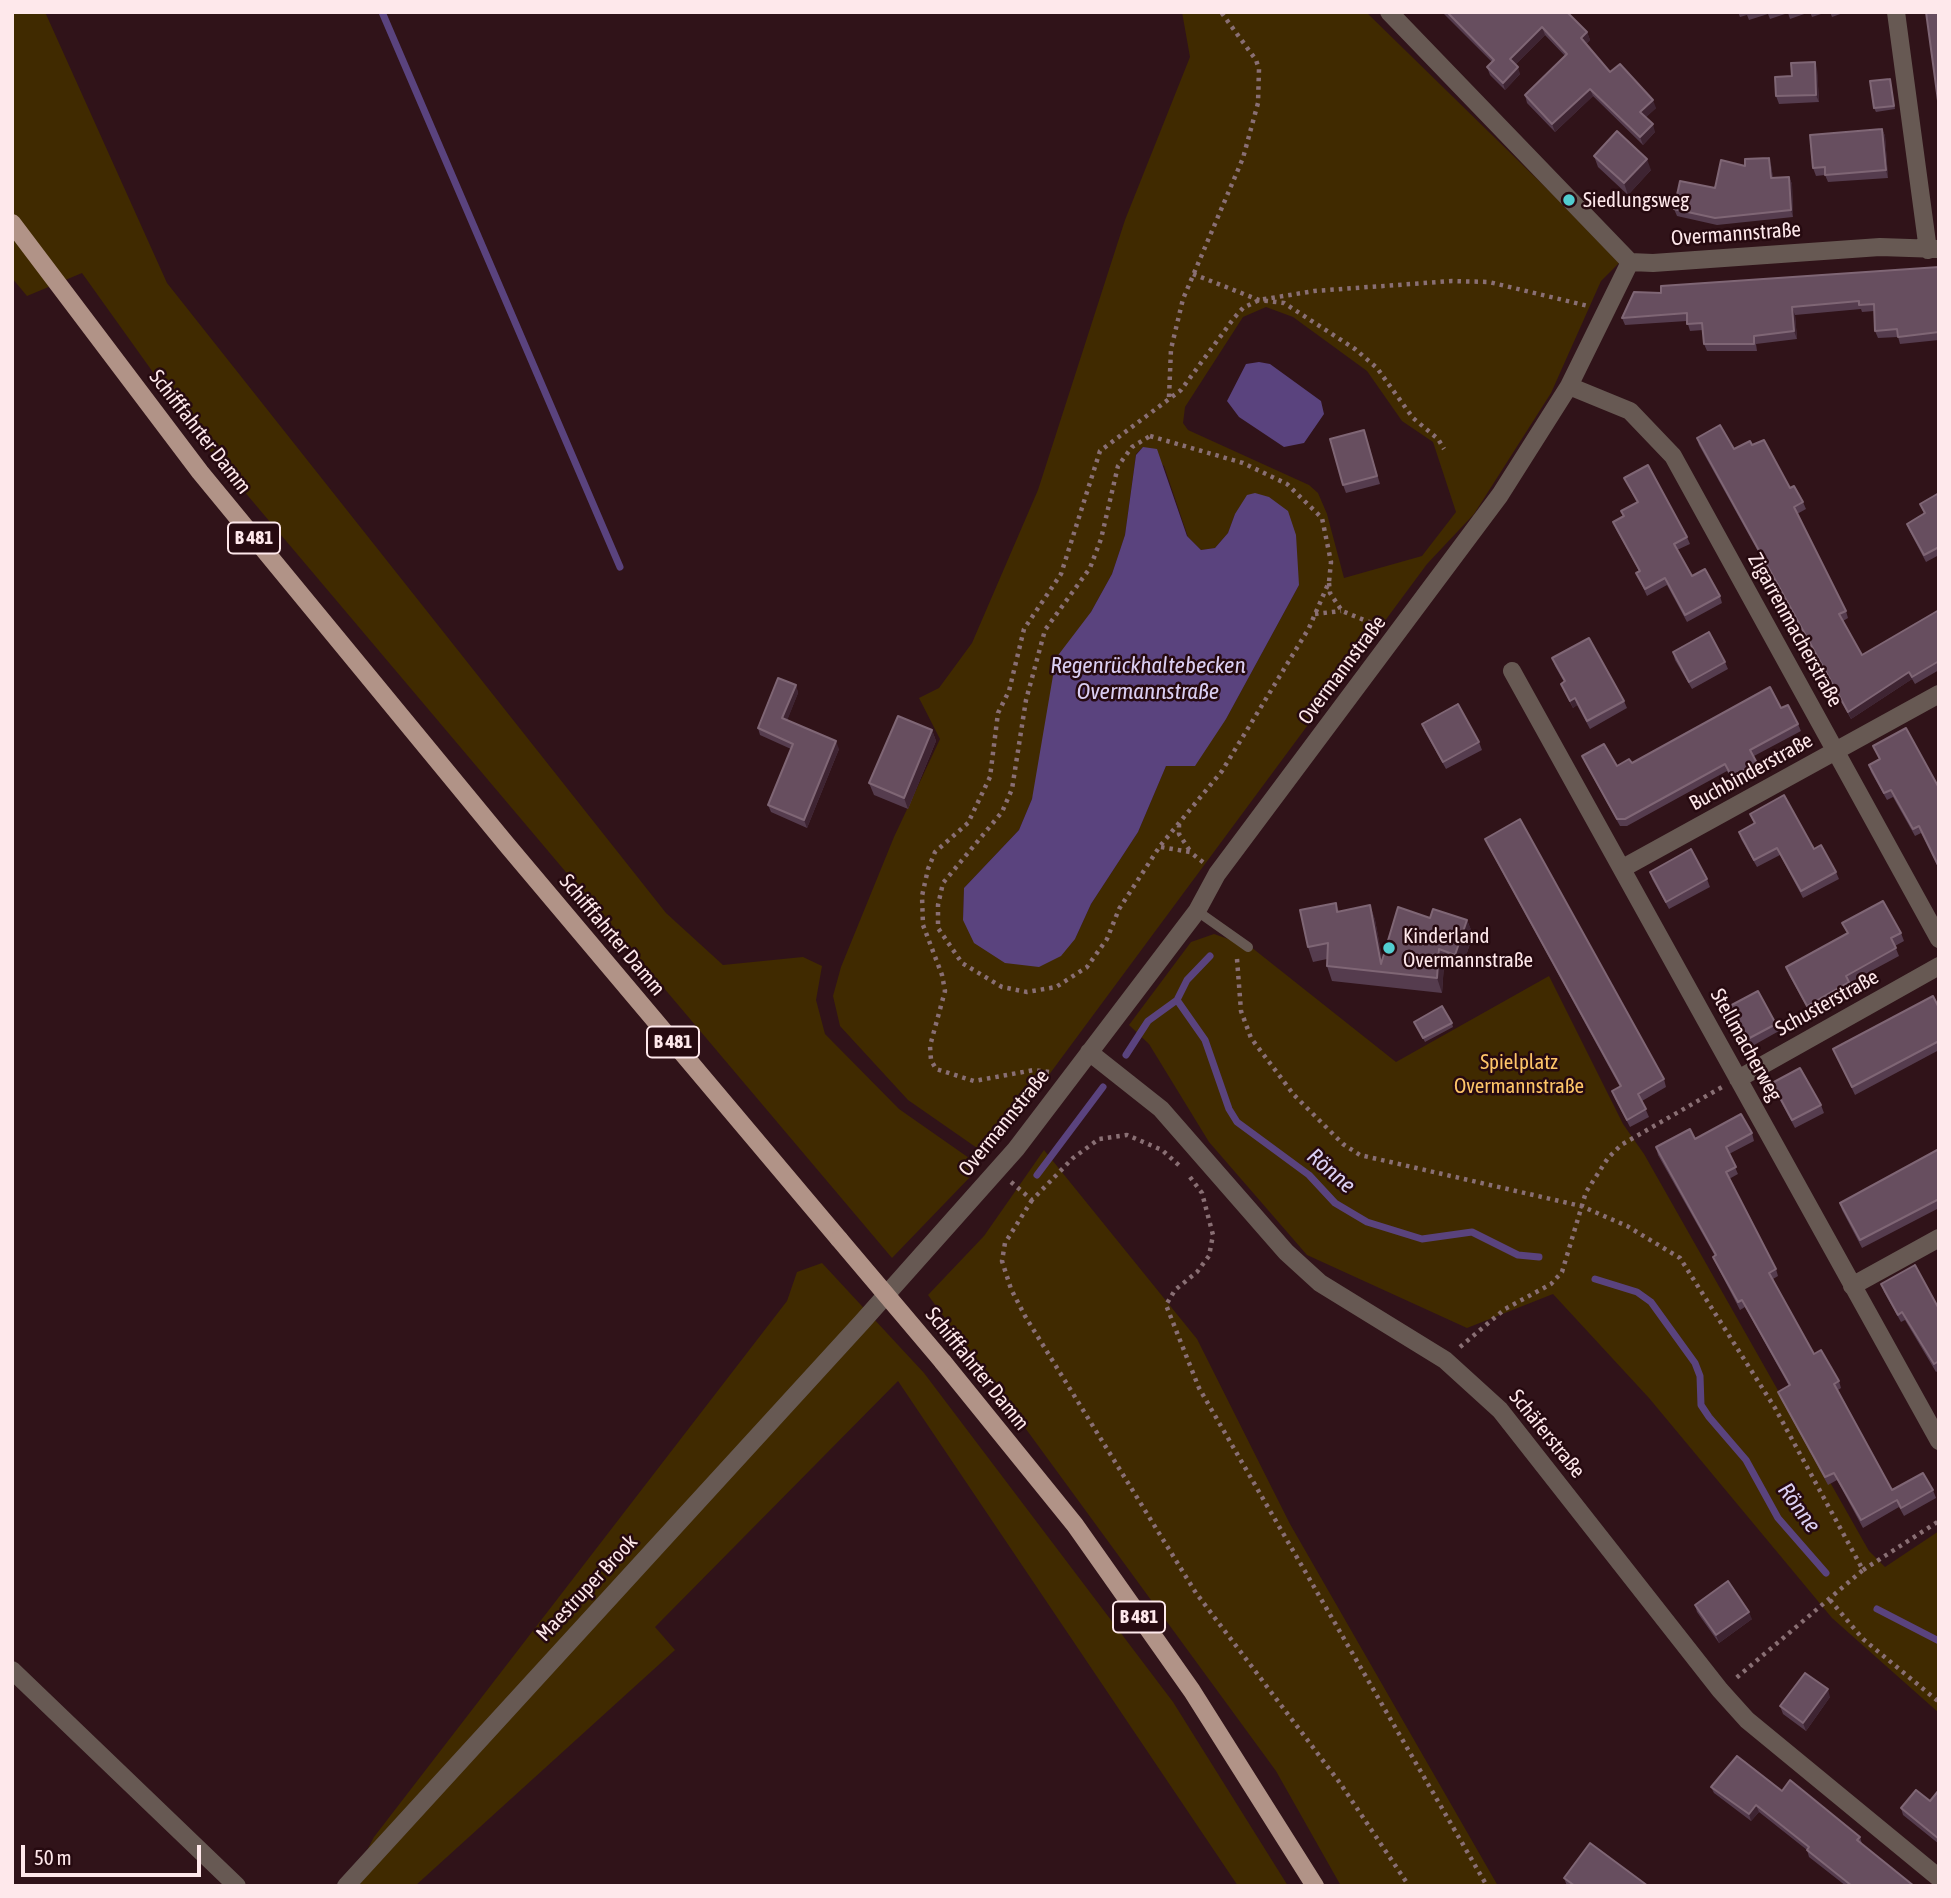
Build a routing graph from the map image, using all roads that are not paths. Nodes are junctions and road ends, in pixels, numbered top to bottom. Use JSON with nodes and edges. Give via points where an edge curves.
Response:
{"nodes":[{"id":1,"x":1389,"y":12,"type":"edge"},
{"id":2,"x":1896,"y":12,"type":"edge"},
{"id":3,"x":12,"y":223,"type":"edge"},
{"id":4,"x":1933,"y":249,"type":"edge"},
{"id":5,"x":1630,"y":262,"type":"junction"},
{"id":6,"x":1569,"y":386,"type":"junction"},
{"id":7,"x":1512,"y":671,"type":"dead end"},
{"id":8,"x":1939,"y":694,"type":"edge"},
{"id":9,"x":1835,"y":751,"type":"junction"},
{"id":10,"x":1623,"y":868,"type":"junction"},
{"id":11,"x":1197,"y":911,"type":"junction"},
{"id":12,"x":1939,"y":939,"type":"edge"},
{"id":13,"x":1245,"y":945,"type":"road end"},
{"id":14,"x":1939,"y":966,"type":"edge"},
{"id":15,"x":1090,"y":1052,"type":"junction"},
{"id":16,"x":1738,"y":1079,"type":"junction"},
{"id":17,"x":1939,"y":1238,"type":"edge"},
{"id":18,"x":1852,"y":1286,"type":"junction"},
{"id":19,"x":862,"y":1322,"type":"joint"},
{"id":20,"x":1939,"y":1441,"type":"edge"},
{"id":21,"x":12,"y":1670,"type":"edge"},
{"id":22,"x":1939,"y":1878,"type":"edge"},
{"id":23,"x":237,"y":1886,"type":"edge"},
{"id":24,"x":346,"y":1886,"type":"edge"},
{"id":25,"x":1315,"y":1886,"type":"edge"}],
"edges":[{"from":1,"to":5,"type":"street"},
{"from":2,"to":4,"type":"street"},
{"from":3,"to":25,"type":"main road","name":"Schifffahrter Damm","number":"B 481","bridge":true,"via":[[200,472],[1083,1536],[1192,1691]]},
{"from":4,"to":5,"type":"street","name":"Overmannstraße","via":[[1880,247]]},
{"from":5,"to":6,"type":"street","name":"Overmannstraße"},
{"from":6,"to":9,"type":"street","name":"Zigarrenmacherstraße","via":[[1630,411],[1673,456]]},
{"from":6,"to":11,"type":"street","name":"Overmannstraße","via":[[1500,495],[1217,874]]},
{"from":7,"to":10,"type":"street","name":"Stellmacherweg"},
{"from":8,"to":9,"type":"street","name":"Buchbinderstraße"},
{"from":9,"to":10,"type":"street","name":"Buchbinderstraße"},
{"from":9,"to":12,"type":"street","name":"Zigarrenmacherstraße"},
{"from":10,"to":16,"type":"street","name":"Stellmacherweg"},
{"from":11,"to":13,"type":"lane"},
{"from":11,"to":15,"type":"street","name":"Overmannstraße"},
{"from":14,"to":16,"type":"street","name":"Schusterstraße"},
{"from":15,"to":19,"type":"street","name":"Overmannstraße","via":[[997,1169]]},
{"from":15,"to":22,"type":"street","name":"Schäferstraße","via":[[1161,1109],[1286,1252],[1320,1283],[1445,1360],[1500,1410],[1747,1720]]},
{"from":16,"to":18,"type":"street","name":"Stellmacherweg"},
{"from":17,"to":18,"type":"street"},
{"from":18,"to":20,"type":"street","name":"Stellmacherweg"},
{"from":19,"to":24,"type":"street","name":"Maestruper Brook"},
{"from":21,"to":23,"type":"street"}]}
